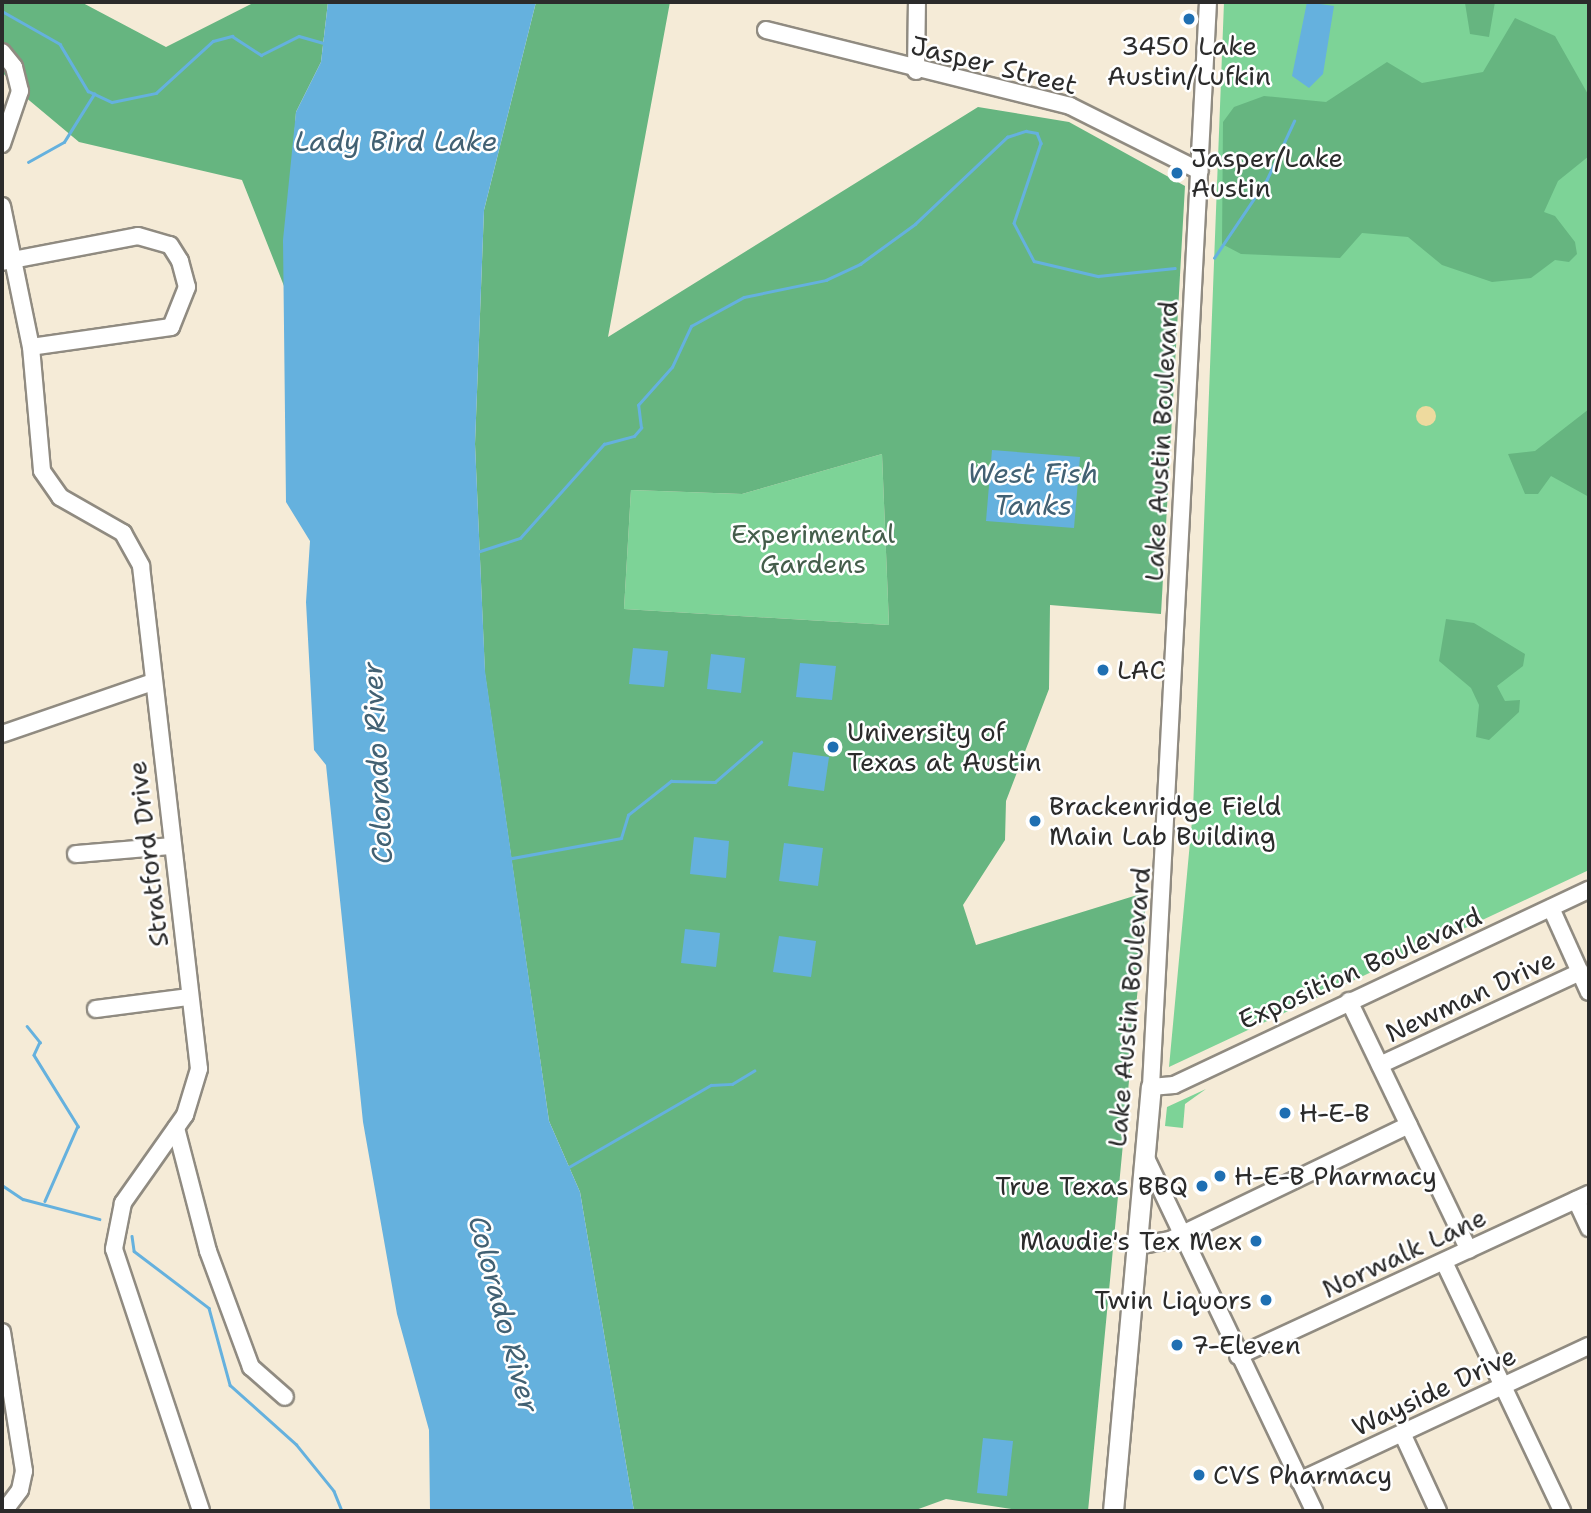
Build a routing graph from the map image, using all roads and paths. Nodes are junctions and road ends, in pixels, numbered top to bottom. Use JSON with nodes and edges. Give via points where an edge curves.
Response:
{"nodes":[{"id":1,"x":917,"y":2,"type":"edge"},
{"id":2,"x":1208,"y":2,"type":"edge"},
{"id":3,"x":766,"y":30,"type":"dead end"},
{"id":4,"x":2,"y":52,"type":"edge"},
{"id":5,"x":916,"y":71,"type":"junction"},
{"id":6,"x":2,"y":144,"type":"edge"},
{"id":7,"x":1200,"y":171,"type":"junction"},
{"id":8,"x":2,"y":205,"type":"edge"},
{"id":9,"x":6,"y":262,"type":"edge"},
{"id":10,"x":32,"y":347,"type":"junction"},
{"id":11,"x":153,"y":682,"type":"junction"},
{"id":12,"x":2,"y":734,"type":"edge"},
{"id":13,"x":171,"y":846,"type":"junction"},
{"id":14,"x":76,"y":854,"type":"dead end"},
{"id":15,"x":1589,"y":890,"type":"edge"},
{"id":16,"x":1551,"y":908,"type":"junction"},
{"id":17,"x":1580,"y":972,"type":"junction"},
{"id":18,"x":1589,"y":992,"type":"edge"},
{"id":19,"x":189,"y":998,"type":"junction"},
{"id":20,"x":1349,"y":1001,"type":"junction"},
{"id":21,"x":96,"y":1009,"type":"dead end"},
{"id":22,"x":1380,"y":1065,"type":"junction"},
{"id":23,"x":1151,"y":1087,"type":"junction"},
{"id":24,"x":1409,"y":1125,"type":"junction"},
{"id":25,"x":176,"y":1128,"type":"junction"},
{"id":26,"x":1143,"y":1154,"type":"junction"},
{"id":27,"x":1583,"y":1197,"type":"edge"},
{"id":28,"x":1589,"y":1228,"type":"edge"},
{"id":29,"x":1180,"y":1234,"type":"junction"},
{"id":30,"x":1136,"y":1246,"type":"junction"},
{"id":31,"x":1469,"y":1250,"type":"junction"},
{"id":32,"x":1444,"y":1262,"type":"junction"},
{"id":33,"x":2,"y":1332,"type":"edge"},
{"id":34,"x":1589,"y":1346,"type":"edge"},
{"id":35,"x":1238,"y":1356,"type":"junction"},
{"id":36,"x":1502,"y":1386,"type":"junction"},
{"id":37,"x":285,"y":1397,"type":"dead end"},
{"id":38,"x":1402,"y":1433,"type":"junction"},
{"id":39,"x":1299,"y":1481,"type":"junction"},
{"id":40,"x":4,"y":1511,"type":"edge"},
{"id":41,"x":201,"y":1511,"type":"edge"},
{"id":42,"x":1113,"y":1511,"type":"edge"},
{"id":43,"x":1314,"y":1511,"type":"edge"},
{"id":44,"x":1438,"y":1511,"type":"edge"},
{"id":45,"x":1562,"y":1511,"type":"edge"}],
"edges":[{"from":1,"to":5,"type":"street"},
{"from":2,"to":7,"type":"street","name":"Lake Austin Boulevard"},
{"from":3,"to":5,"type":"street","name":"Jasper Street"},
{"from":4,"to":6,"type":"street","via":[[14,67],[20,91]]},
{"from":5,"to":7,"type":"street","name":"Jasper Street","via":[[1070,106]]},
{"from":7,"to":23,"type":"street","name":"Lake Austin Boulevard"},
{"from":8,"to":9,"type":"street","name":"Stratford Drive"},
{"from":9,"to":10,"type":"street","name":"Stratford Drive"},
{"from":9,"to":10,"type":"street","via":[[149,237],[170,245],[187,287],[171,327]]},
{"from":10,"to":11,"type":"street","name":"Stratford Drive","via":[[42,471],[60,497],[133,543]]},
{"from":11,"to":12,"type":"street"},
{"from":11,"to":13,"type":"street","name":"Stratford Drive"},
{"from":13,"to":14,"type":"street"},
{"from":13,"to":19,"type":"street","name":"Stratford Drive"},
{"from":15,"to":16,"type":"street","name":"Exposition Boulevard"},
{"from":16,"to":17,"type":"street"},
{"from":16,"to":20,"type":"street","name":"Exposition Boulevard"},
{"from":17,"to":18,"type":"street"},
{"from":17,"to":22,"type":"street","name":"Newman Drive"},
{"from":19,"to":21,"type":"street"},
{"from":19,"to":25,"type":"street","name":"Stratford Drive","via":[[198,1078]]},
{"from":20,"to":22,"type":"street"},
{"from":20,"to":23,"type":"street","name":"Exposition Boulevard","via":[[1174,1085]]},
{"from":22,"to":24,"type":"street"},
{"from":23,"to":26,"type":"main road","name":"Lake Austin Boulevard"},
{"from":24,"to":29,"type":"street"},
{"from":24,"to":31,"type":"street"},
{"from":25,"to":37,"type":"street","via":[[208,1251],[251,1367]]},
{"from":25,"to":41,"type":"street","name":"Stratford Drive","via":[[128,1192],[114,1249]]},
{"from":26,"to":29,"type":"street"},
{"from":26,"to":30,"type":"main road","name":"Lake Austin Boulevard"},
{"from":27,"to":28,"type":"street"},
{"from":27,"to":31,"type":"street","name":"Norwalk Lane"},
{"from":29,"to":30,"type":"street"},
{"from":29,"to":35,"type":"street"},
{"from":30,"to":42,"type":"main road","name":"Lake Austin Boulevard"},
{"from":31,"to":32,"type":"street","name":"Norwalk Lane"},
{"from":32,"to":35,"type":"street","name":"Norwalk Lane"},
{"from":32,"to":36,"type":"street"},
{"from":33,"to":40,"type":"street","via":[[24,1471],[20,1490]]},
{"from":34,"to":36,"type":"street","name":"Wayside Drive"},
{"from":35,"to":39,"type":"street"},
{"from":36,"to":38,"type":"street","name":"Wayside Drive"},
{"from":36,"to":45,"type":"street"},
{"from":38,"to":39,"type":"street","name":"Wayside Drive"},
{"from":38,"to":44,"type":"street"},
{"from":39,"to":43,"type":"street"}]}
